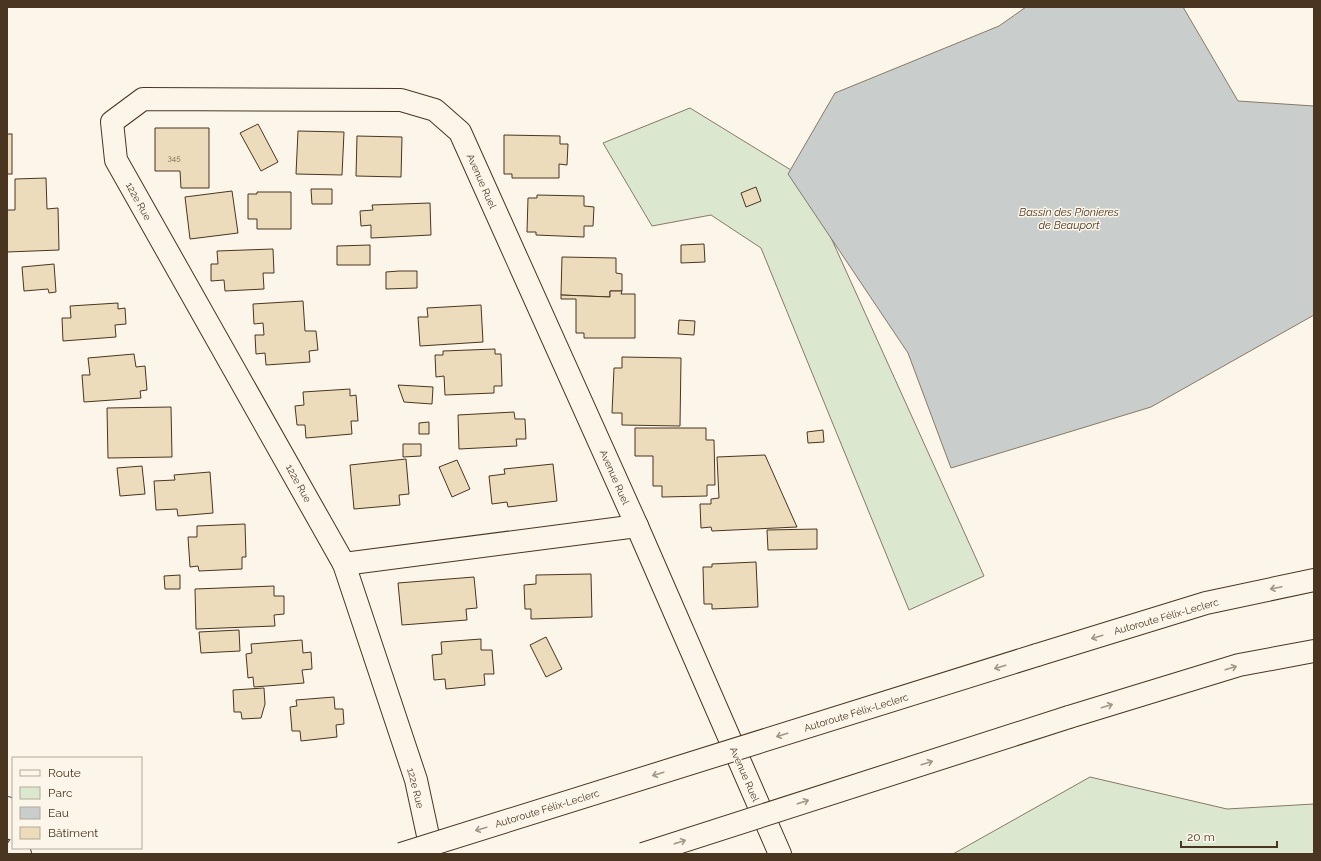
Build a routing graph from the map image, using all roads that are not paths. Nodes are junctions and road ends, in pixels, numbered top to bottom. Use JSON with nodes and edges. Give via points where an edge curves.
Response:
{"nodes":[{"id":1,"x":435,"y":110,"type":"joint"},
{"id":2,"x":637,"y":526,"type":"junction"},
{"id":3,"x":344,"y":564,"type":"junction"},
{"id":4,"x":1314,"y":580,"type":"edge"},
{"id":5,"x":1314,"y":651,"type":"edge"},
{"id":6,"x":7,"y":808,"type":"edge"},
{"id":7,"x":12,"y":826,"type":"edge"},
{"id":8,"x":401,"y":854,"type":"edge"},
{"id":9,"x":432,"y":854,"type":"edge"},
{"id":10,"x":642,"y":854,"type":"edge"},
{"id":11,"x":780,"y":854,"type":"edge"}],
"edges":[{"from":1,"to":2,"type":"main road","name":"Avenue Ruel","via":[[460,132]]},
{"from":1,"to":3,"type":"main road","name":"122e Rue","via":[[401,100],[143,99],[112,122],[116,160]]},
{"from":2,"to":3,"type":"main road"},
{"from":2,"to":11,"type":"main road","name":"Avenue Ruel"},
{"from":3,"to":9,"type":"main road","name":"122e Rue","via":[[416,780]]},
{"from":4,"to":8,"type":"main road","name":"Autoroute Félix-Leclerc","one_way":true,"bridge":true,"via":[[1206,603]]},
{"from":10,"to":5,"type":"main road","one_way":true,"bridge":true,"via":[[1239,665]]},
{"from":6,"to":7,"type":"main road"}]}
